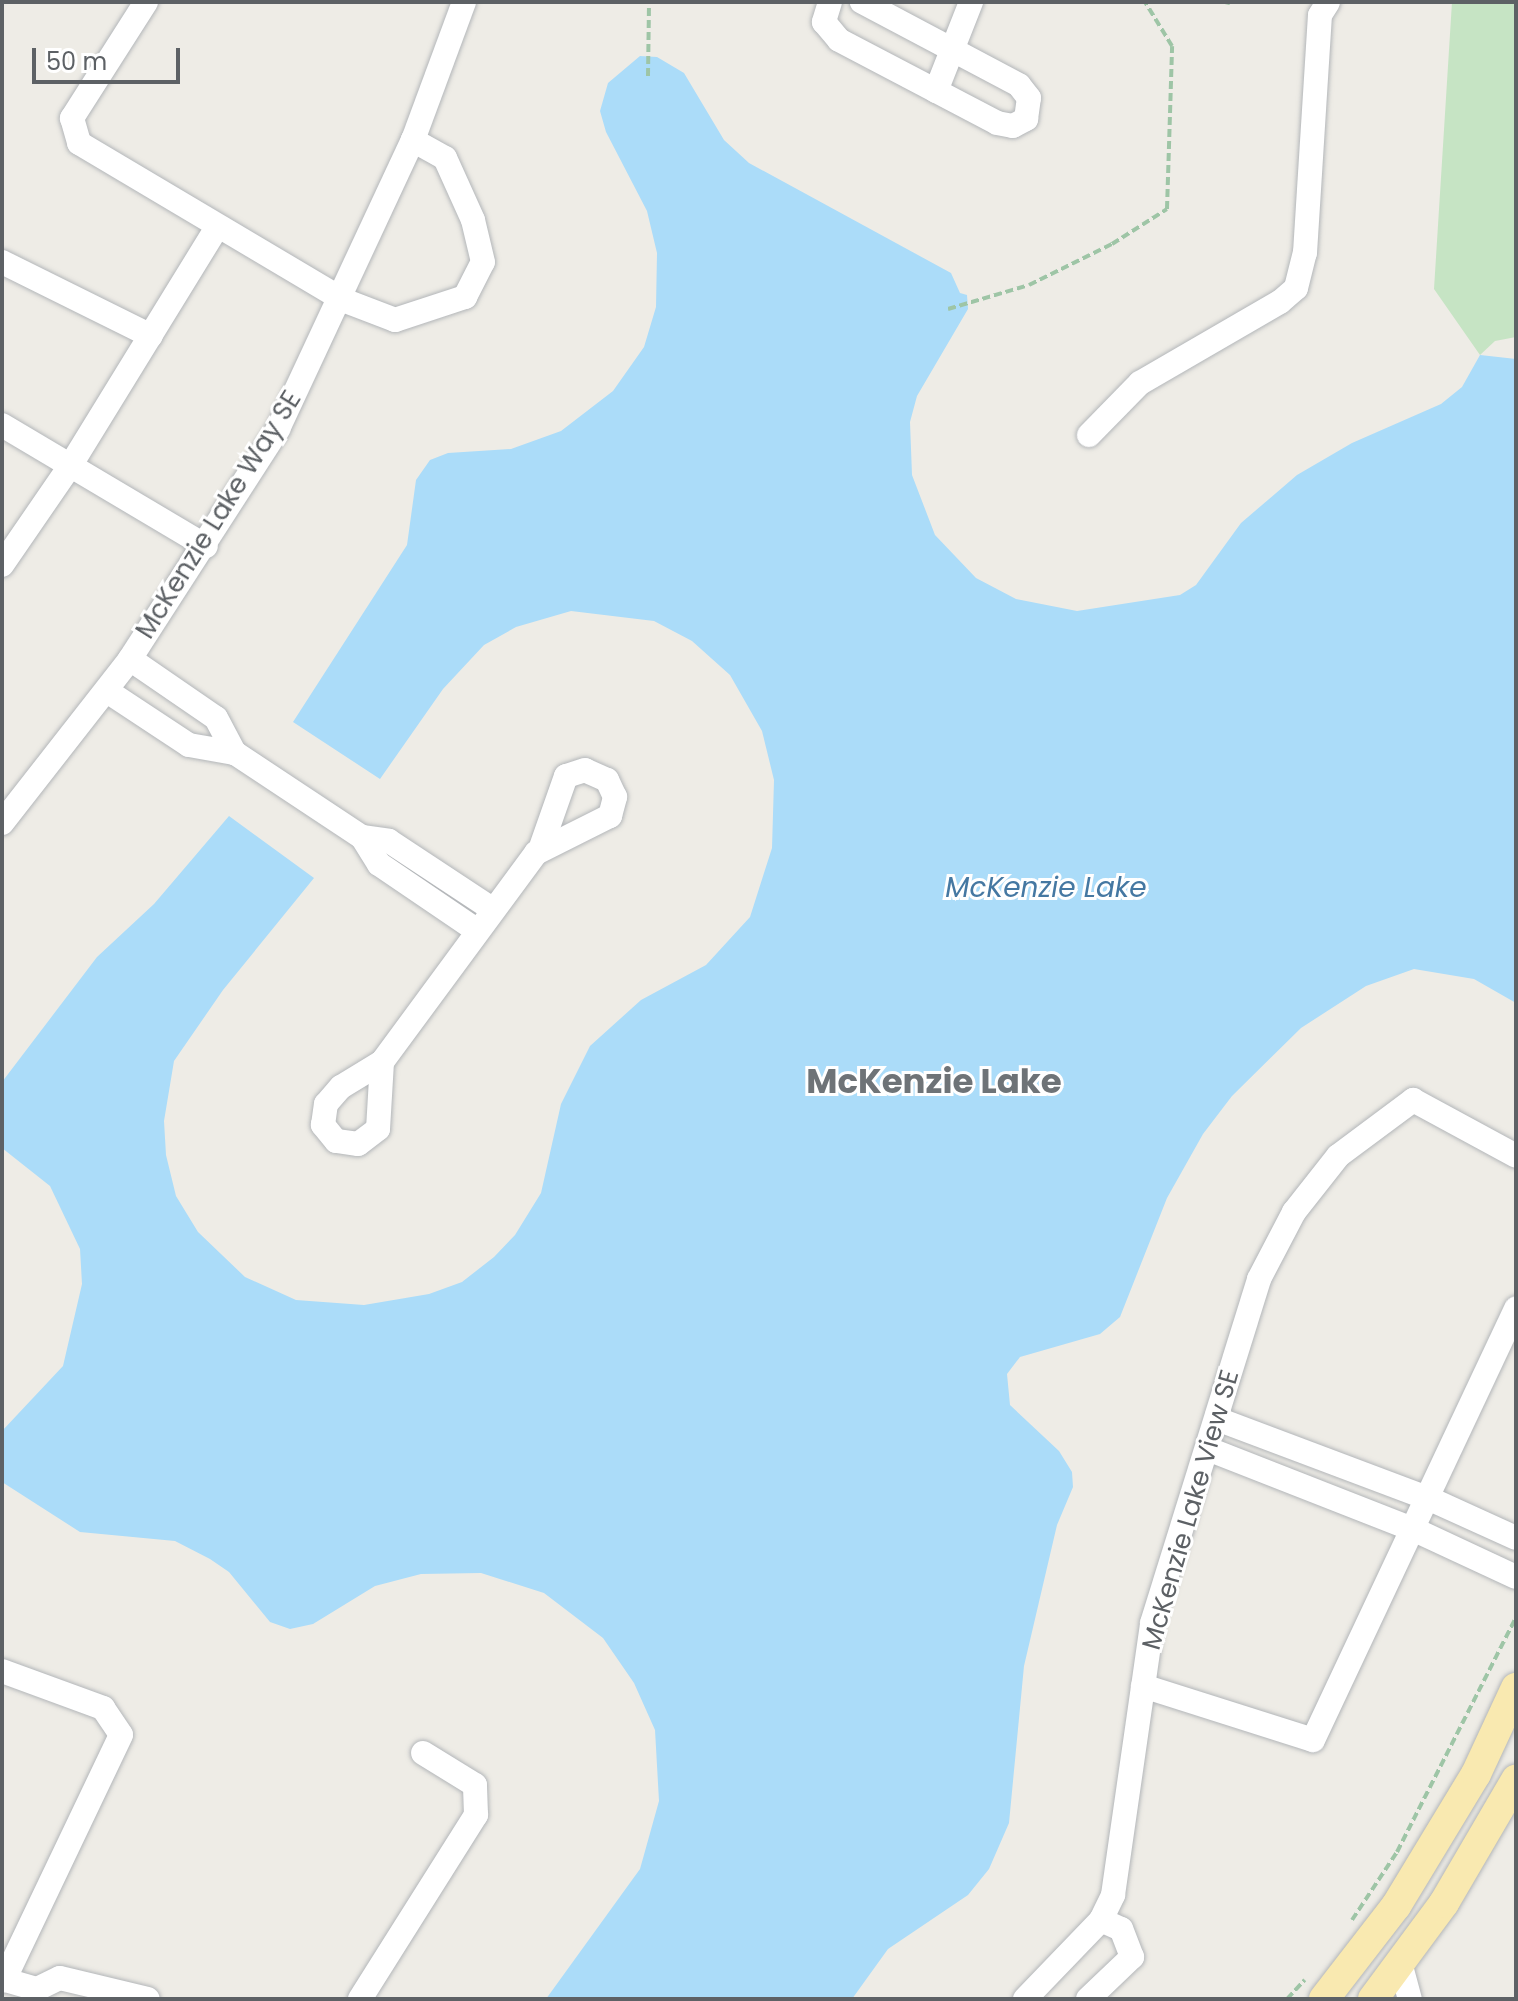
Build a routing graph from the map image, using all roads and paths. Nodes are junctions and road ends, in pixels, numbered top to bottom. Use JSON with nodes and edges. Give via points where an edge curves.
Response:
{"nodes":[{"id":1,"x":146,"y":2,"type":"edge"},
{"id":2,"x":464,"y":2,"type":"edge"},
{"id":3,"x":649,"y":2,"type":"edge"},
{"id":4,"x":830,"y":2,"type":"edge"},
{"id":5,"x":862,"y":2,"type":"edge"},
{"id":6,"x":971,"y":2,"type":"edge"},
{"id":7,"x":1145,"y":2,"type":"edge"},
{"id":8,"x":1320,"y":6,"type":"edge"},
{"id":9,"x":952,"y":49,"type":"junction"},
{"id":10,"x":648,"y":76,"type":"dead end"},
{"id":11,"x":936,"y":91,"type":"junction"},
{"id":12,"x":413,"y":140,"type":"junction"},
{"id":13,"x":217,"y":227,"type":"junction"},
{"id":14,"x":2,"y":262,"type":"edge"},
{"id":15,"x":343,"y":300,"type":"junction"},
{"id":16,"x":948,"y":309,"type":"dead end"},
{"id":17,"x":151,"y":336,"type":"junction"},
{"id":18,"x":2,"y":425,"type":"edge"},
{"id":19,"x":1089,"y":435,"type":"dead end"},
{"id":20,"x":72,"y":463,"type":"junction"},
{"id":21,"x":206,"y":546,"type":"junction"},
{"id":22,"x":2,"y":565,"type":"edge"},
{"id":23,"x":130,"y":659,"type":"junction"},
{"id":24,"x":107,"y":691,"type":"junction"},
{"id":25,"x":235,"y":753,"type":"junction"},
{"id":26,"x":2,"y":823,"type":"edge"},
{"id":27,"x":362,"y":837,"type":"junction"},
{"id":28,"x":541,"y":847,"type":"dead end"},
{"id":29,"x":492,"y":909,"type":"junction"},
{"id":30,"x":476,"y":930,"type":"junction"},
{"id":31,"x":382,"y":1062,"type":"dead end"},
{"id":32,"x":1516,"y":1156,"type":"edge"},
{"id":33,"x":1516,"y":1308,"type":"edge"},
{"id":34,"x":1217,"y":1419,"type":"junction"},
{"id":35,"x":1208,"y":1449,"type":"junction"},
{"id":36,"x":1430,"y":1499,"type":"junction"},
{"id":37,"x":1415,"y":1530,"type":"junction"},
{"id":38,"x":1516,"y":1538,"type":"edge"},
{"id":39,"x":1516,"y":1577,"type":"edge"},
{"id":40,"x":1516,"y":1617,"type":"edge"},
{"id":41,"x":2,"y":1671,"type":"edge"},
{"id":42,"x":1143,"y":1686,"type":"junction"},
{"id":43,"x":1516,"y":1688,"type":"edge"},
{"id":44,"x":423,"y":1753,"type":"dead end"},
{"id":45,"x":1516,"y":1780,"type":"edge"},
{"id":46,"x":1504,"y":1823,"type":"edge"},
{"id":47,"x":1101,"y":1920,"type":"junction"},
{"id":48,"x":1345,"y":1931,"type":"dead end"},
{"id":49,"x":1401,"y":1966,"type":"junction"},
{"id":50,"x":1316,"y":1988,"type":"edge"},
{"id":51,"x":23,"y":1989,"type":"edge"},
{"id":52,"x":148,"y":1999,"type":"edge"},
{"id":53,"x":360,"y":1999,"type":"edge"},
{"id":54,"x":1025,"y":1999,"type":"edge"},
{"id":55,"x":1088,"y":1999,"type":"edge"},
{"id":56,"x":1287,"y":1999,"type":"edge"},
{"id":57,"x":1373,"y":1999,"type":"edge"},
{"id":58,"x":1410,"y":1999,"type":"edge"}],
"edges":[{"from":1,"to":13,"type":"street","via":[[72,118],[79,143]]},
{"from":2,"to":12,"type":"street","name":"McKenzie Lake Way SE"},
{"from":3,"to":10,"type":"path"},
{"from":4,"to":11,"type":"street","via":[[823,18],[833,35]]},
{"from":5,"to":9,"type":"street"},
{"from":6,"to":9,"type":"street"},
{"from":7,"to":16,"type":"path","via":[[1172,46],[1167,209],[1129,235],[1029,285]]},
{"from":8,"to":19,"type":"street","via":[[1305,253],[1296,288],[1140,383]]},
{"from":9,"to":11,"type":"street"},
{"from":9,"to":11,"type":"street","via":[[1025,89],[1029,114],[1018,125],[1002,125]]},
{"from":12,"to":15,"type":"street","name":"McKenzie Lake Way SE"},
{"from":12,"to":15,"type":"street","via":[[445,158],[473,220],[483,262],[465,297],[395,320]]},
{"from":13,"to":15,"type":"street"},
{"from":13,"to":17,"type":"street"},
{"from":14,"to":17,"type":"street"},
{"from":15,"to":21,"type":"street","name":"McKenzie Lake Way SE","via":[[278,429]]},
{"from":17,"to":20,"type":"street"},
{"from":18,"to":20,"type":"street"},
{"from":20,"to":21,"type":"street"},
{"from":20,"to":22,"type":"street"},
{"from":21,"to":23,"type":"street","name":"McKenzie Lake Way SE"},
{"from":23,"to":24,"type":"street","name":"McKenzie Lake Way SE"},
{"from":23,"to":25,"type":"street","via":[[216,718]]},
{"from":24,"to":25,"type":"street","via":[[189,745]]},
{"from":24,"to":26,"type":"street","name":"McKenzie Lake Way SE"},
{"from":25,"to":27,"type":"street"},
{"from":27,"to":29,"type":"street","via":[[389,841]]},
{"from":27,"to":30,"type":"street","via":[[374,860]]},
{"from":28,"to":29,"type":"street"},
{"from":29,"to":30,"type":"street"},
{"from":30,"to":31,"type":"street"},
{"from":32,"to":34,"type":"street","name":"McKenzie Lake View SE","via":[[1413,1100],[1338,1156],[1294,1212],[1259,1279]]},
{"from":33,"to":36,"type":"street","name":"McKenzie Lake View SE"},
{"from":34,"to":35,"type":"street","name":"McKenzie Lake View SE"},
{"from":34,"to":36,"type":"street"},
{"from":35,"to":37,"type":"street"},
{"from":35,"to":42,"type":"street","name":"McKenzie Lake View SE","via":[[1152,1623]]},
{"from":36,"to":37,"type":"street","name":"McKenzie Lake View SE"},
{"from":36,"to":38,"type":"street"},
{"from":37,"to":39,"type":"street"},
{"from":37,"to":42,"type":"street","name":"McKenzie Lake View SE","via":[[1313,1740]]},
{"from":40,"to":48,"type":"path","via":[[1397,1852]]},
{"from":41,"to":51,"type":"street","via":[[103,1708],[121,1735]]},
{"from":42,"to":47,"type":"street","via":[[1126,1828],[1113,1895]]},
{"from":43,"to":50,"type":"main road","via":[[1476,1774],[1396,1906]]},
{"from":44,"to":53,"type":"street","via":[[475,1785],[476,1815]]},
{"from":45,"to":46,"type":"main road"},
{"from":46,"to":49,"type":"main road"},
{"from":47,"to":54,"type":"street"},
{"from":47,"to":55,"type":"street","via":[[1121,1929],[1132,1957]]},
{"from":49,"to":57,"type":"main road"},
{"from":49,"to":58,"type":"street"},
{"from":50,"to":56,"type":"path"},
{"from":51,"to":52,"type":"street","via":[[60,1978]]}]}
